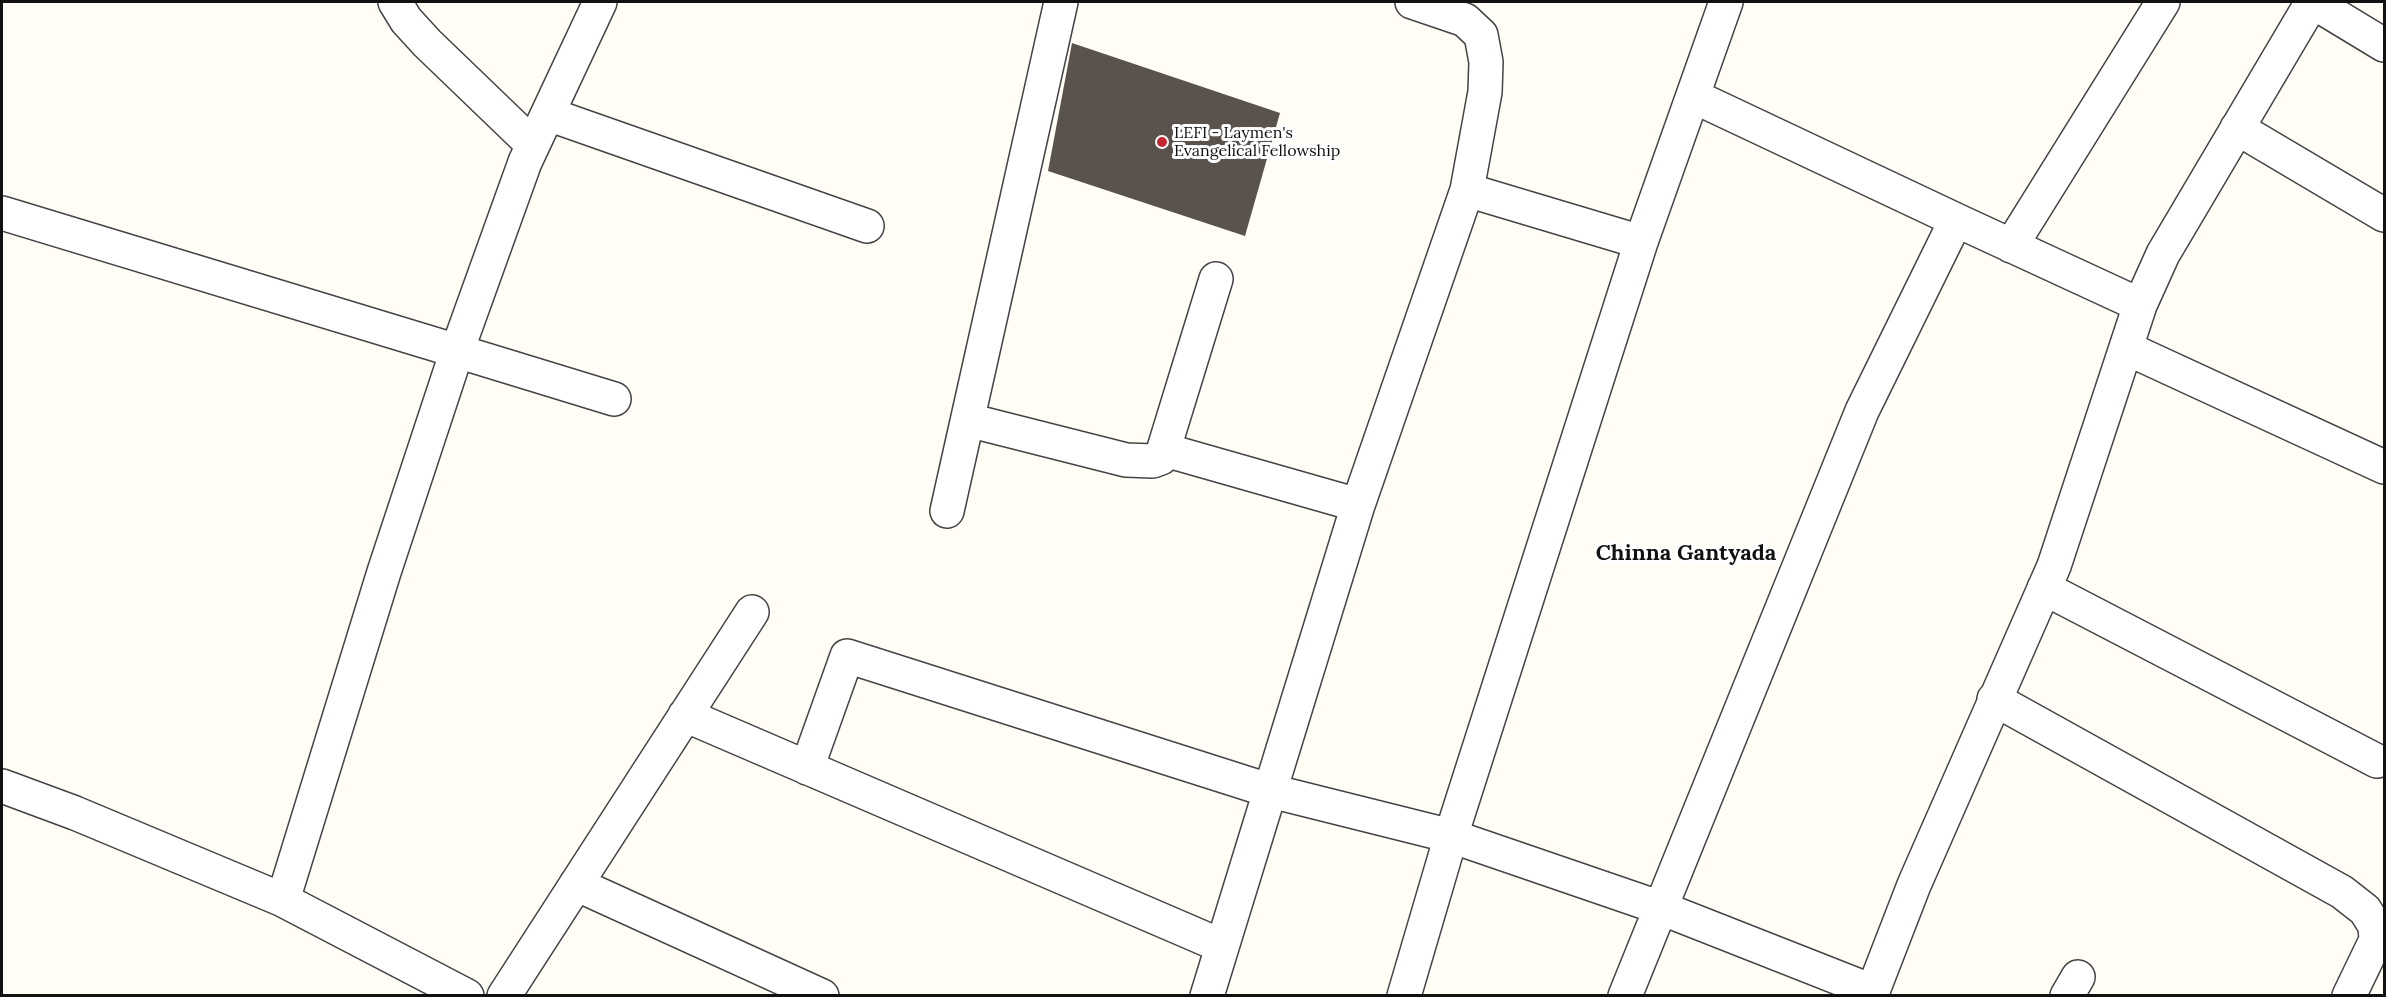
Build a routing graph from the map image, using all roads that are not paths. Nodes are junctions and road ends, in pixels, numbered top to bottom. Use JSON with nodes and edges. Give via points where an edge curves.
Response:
{"nodes":[{"id":1,"x":395,"y":2,"type":"edge"},
{"id":2,"x":600,"y":2,"type":"edge"},
{"id":3,"x":1061,"y":2,"type":"edge"},
{"id":4,"x":1412,"y":2,"type":"edge"},
{"id":5,"x":1726,"y":2,"type":"edge"},
{"id":6,"x":2163,"y":2,"type":"edge"},
{"id":7,"x":2312,"y":2,"type":"edge"},
{"id":8,"x":2385,"y":45,"type":"edge"},
{"id":9,"x":1693,"y":96,"type":"junction"},
{"id":10,"x":548,"y":114,"type":"junction"},
{"id":11,"x":2237,"y":128,"type":"junction"},
{"id":12,"x":533,"y":145,"type":"junction"},
{"id":13,"x":1467,"y":190,"type":"junction"},
{"id":14,"x":2,"y":213,"type":"edge"},
{"id":15,"x":2385,"y":215,"type":"edge"},
{"id":16,"x":1956,"y":220,"type":"junction"},
{"id":17,"x":867,"y":226,"type":"dead end"},
{"id":18,"x":1641,"y":242,"type":"junction"},
{"id":19,"x":2011,"y":246,"type":"junction"},
{"id":20,"x":1216,"y":279,"type":"dead end"},
{"id":21,"x":2140,"y":305,"type":"junction"},
{"id":22,"x":2126,"y":348,"type":"junction"},
{"id":23,"x":457,"y":351,"type":"junction"},
{"id":24,"x":614,"y":399,"type":"dead end"},
{"id":25,"x":968,"y":420,"type":"junction"},
{"id":26,"x":1165,"y":450,"type":"junction"},
{"id":27,"x":2385,"y":467,"type":"edge"},
{"id":28,"x":1358,"y":505,"type":"junction"},
{"id":29,"x":947,"y":511,"type":"dead end"},
{"id":30,"x":2044,"y":588,"type":"junction"},
{"id":31,"x":752,"y":612,"type":"dead end"},
{"id":32,"x":1994,"y":699,"type":"junction"},
{"id":33,"x":686,"y":715,"type":"junction"},
{"id":34,"x":2378,"y":761,"type":"dead end"},
{"id":35,"x":807,"y":768,"type":"junction"},
{"id":36,"x":2,"y":786,"type":"edge"},
{"id":37,"x":1271,"y":791,"type":"junction"},
{"id":38,"x":1451,"y":836,"type":"junction"},
{"id":39,"x":576,"y":884,"type":"junction"},
{"id":40,"x":283,"y":900,"type":"junction"},
{"id":41,"x":1661,"y":908,"type":"junction"},
{"id":42,"x":1222,"y":946,"type":"junction"},
{"id":43,"x":1871,"y":993,"type":"edge"},
{"id":44,"x":467,"y":996,"type":"edge"},
{"id":45,"x":504,"y":996,"type":"edge"},
{"id":46,"x":822,"y":996,"type":"edge"},
{"id":47,"x":1207,"y":996,"type":"edge"},
{"id":48,"x":1404,"y":996,"type":"edge"},
{"id":49,"x":1625,"y":996,"type":"edge"},
{"id":50,"x":2349,"y":996,"type":"edge"}],
"edges":[{"from":1,"to":12,"type":"street","via":[[427,43]]},
{"from":2,"to":10,"type":"street"},
{"from":3,"to":25,"type":"street"},
{"from":4,"to":13,"type":"street","via":[[1465,20],[1481,35],[1486,62],[1485,92]]},
{"from":5,"to":9,"type":"street"},
{"from":6,"to":19,"type":"street"},
{"from":7,"to":8,"type":"street"},
{"from":7,"to":11,"type":"street"},
{"from":9,"to":16,"type":"street"},
{"from":9,"to":18,"type":"street"},
{"from":10,"to":12,"type":"street"},
{"from":10,"to":17,"type":"street"},
{"from":11,"to":15,"type":"street"},
{"from":11,"to":21,"type":"street","via":[[2163,254]]},
{"from":12,"to":23,"type":"street"},
{"from":13,"to":18,"type":"street"},
{"from":13,"to":28,"type":"street"},
{"from":14,"to":23,"type":"street"},
{"from":16,"to":19,"type":"street"},
{"from":16,"to":41,"type":"street","via":[[1862,411]]},
{"from":18,"to":38,"type":"street"},
{"from":19,"to":21,"type":"street"},
{"from":20,"to":26,"type":"street"},
{"from":21,"to":22,"type":"street"},
{"from":22,"to":27,"type":"street"},
{"from":22,"to":30,"type":"street"},
{"from":23,"to":24,"type":"street"},
{"from":23,"to":40,"type":"street"},
{"from":25,"to":26,"type":"street","via":[[1126,460],[1153,461],[1161,458]]},
{"from":25,"to":29,"type":"street"},
{"from":26,"to":28,"type":"street"},
{"from":28,"to":37,"type":"street"},
{"from":30,"to":32,"type":"street"},
{"from":30,"to":34,"type":"street"},
{"from":31,"to":33,"type":"street"},
{"from":32,"to":43,"type":"street"},
{"from":32,"to":50,"type":"street","via":[[2342,892],[2365,909],[2375,926],[2376,940]]},
{"from":33,"to":35,"type":"street"},
{"from":33,"to":39,"type":"street"},
{"from":35,"to":37,"type":"street","via":[[847,656]]},
{"from":35,"to":42,"type":"street"},
{"from":36,"to":40,"type":"street"},
{"from":37,"to":38,"type":"street"},
{"from":37,"to":42,"type":"street"},
{"from":38,"to":41,"type":"street"},
{"from":38,"to":48,"type":"street"},
{"from":39,"to":45,"type":"street"},
{"from":39,"to":46,"type":"street"},
{"from":40,"to":44,"type":"street"},
{"from":41,"to":43,"type":"street"},
{"from":41,"to":49,"type":"street"},
{"from":42,"to":47,"type":"street"}]}
